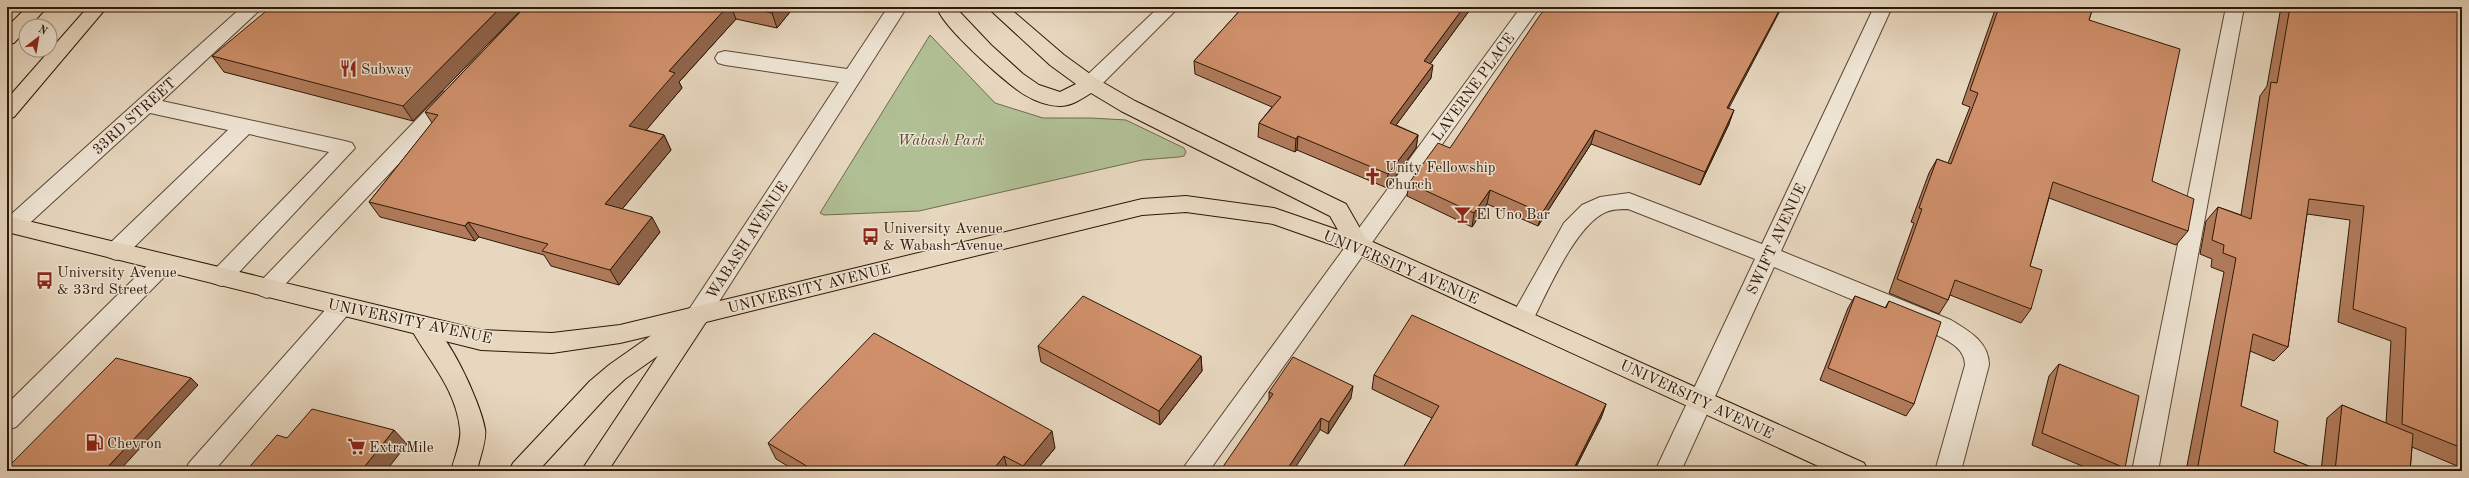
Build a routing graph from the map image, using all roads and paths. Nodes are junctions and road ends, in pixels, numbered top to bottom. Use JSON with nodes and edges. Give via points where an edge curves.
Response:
{"nodes":[{"id":1,"x":38,"y":7,"type":"edge"},
{"id":2,"x":98,"y":7,"type":"edge"},
{"id":3,"x":254,"y":7,"type":"edge"},
{"id":4,"x":898,"y":7,"type":"edge"},
{"id":5,"x":946,"y":7,"type":"edge"},
{"id":6,"x":996,"y":7,"type":"edge"},
{"id":7,"x":1170,"y":7,"type":"edge"},
{"id":8,"x":1531,"y":7,"type":"edge"},
{"id":9,"x":1884,"y":7,"type":"edge"},
{"id":10,"x":2235,"y":7,"type":"edge"},
{"id":11,"x":7,"y":38,"type":"edge"},
{"id":12,"x":726,"y":58,"type":"dead end"},
{"id":13,"x":853,"y":77,"type":"junction"},
{"id":14,"x":465,"y":82,"type":"edge"},
{"id":15,"x":1090,"y":84,"type":"junction"},
{"id":16,"x":146,"y":104,"type":"junction"},
{"id":17,"x":7,"y":112,"type":"edge"},
{"id":18,"x":245,"y":126,"type":"junction"},
{"id":19,"x":10,"y":225,"type":"edge"},
{"id":20,"x":1358,"y":245,"type":"junction"},
{"id":21,"x":116,"y":251,"type":"junction"},
{"id":22,"x":1768,"y":255,"type":"junction"},
{"id":23,"x":164,"y":263,"type":"junction"},
{"id":24,"x":220,"y":277,"type":"junction"},
{"id":25,"x":267,"y":289,"type":"junction"},
{"id":26,"x":342,"y":306,"type":"junction"},
{"id":27,"x":698,"y":315,"type":"junction"},
{"id":28,"x":1522,"y":319,"type":"junction"},
{"id":29,"x":421,"y":325,"type":"junction"},
{"id":30,"x":1701,"y":400,"type":"junction"},
{"id":31,"x":7,"y":420,"type":"edge"},
{"id":32,"x":198,"y":471,"type":"edge"},
{"id":33,"x":464,"y":471,"type":"edge"},
{"id":34,"x":522,"y":471,"type":"edge"},
{"id":35,"x":594,"y":471,"type":"edge"},
{"id":36,"x":1194,"y":471,"type":"edge"},
{"id":37,"x":1668,"y":471,"type":"edge"},
{"id":38,"x":1856,"y":471,"type":"edge"},
{"id":39,"x":1948,"y":471,"type":"edge"},
{"id":40,"x":2145,"y":471,"type":"edge"}],
"edges":[{"from":1,"to":11,"type":"main road"},
{"from":2,"to":17,"type":"main road"},
{"from":3,"to":16,"type":"street","name":"33RD STREET"},
{"from":4,"to":13,"type":"street","name":"WABASH AVENUE"},
{"from":5,"to":15,"type":"main road","via":[[991,57],[1022,84],[1042,96],[1059,99],[1075,94]]},
{"from":6,"to":15,"type":"main road","via":[[1057,60]]},
{"from":7,"to":15,"type":"street"},
{"from":8,"to":20,"type":"street","name":"LAVERNE PLACE"},
{"from":9,"to":22,"type":"street","name":"SWIFT AVENUE"},
{"from":10,"to":40,"type":"street"},
{"from":12,"to":13,"type":"street"},
{"from":13,"to":27,"type":"street","name":"WABASH AVENUE"},
{"from":14,"to":25,"type":"street"},
{"from":15,"to":20,"type":"main road","via":[[1128,106],[1338,210]]},
{"from":16,"to":18,"type":"street"},
{"from":16,"to":19,"type":"street","name":"33RD STREET"},
{"from":18,"to":21,"type":"street"},
{"from":18,"to":24,"type":"street","via":[[345,148]]},
{"from":19,"to":21,"type":"main road","name":"UNIVERSITY AVENUE"},
{"from":20,"to":27,"type":"main road","name":"UNIVERSITY AVENUE","via":[[1274,216],[1186,204],[1142,208]]},
{"from":20,"to":28,"type":"main road","name":"UNIVERSITY AVENUE"},
{"from":20,"to":36,"type":"street","name":"LAVERNE PLACE"},
{"from":21,"to":23,"type":"main road","name":"UNIVERSITY AVENUE"},
{"from":22,"to":28,"type":"street","via":[[1629,201],[1614,200],[1583,216],[1570,228]]},
{"from":22,"to":30,"type":"street","name":"SWIFT AVENUE"},
{"from":22,"to":39,"type":"street","via":[[1943,327],[1965,340],[1977,354],[1977,365]]},
{"from":23,"to":24,"type":"main road","name":"UNIVERSITY AVENUE"},
{"from":23,"to":31,"type":"street"},
{"from":24,"to":25,"type":"main road","name":"UNIVERSITY AVENUE"},
{"from":25,"to":26,"type":"main road","name":"UNIVERSITY AVENUE"},
{"from":26,"to":29,"type":"main road","name":"UNIVERSITY AVENUE"},
{"from":26,"to":32,"type":"street"},
{"from":27,"to":29,"type":"main road","name":"UNIVERSITY AVENUE","via":[[620,334],[552,343],[481,340]]},
{"from":27,"to":34,"type":"main road","via":[[617,372]]},
{"from":27,"to":35,"type":"main road","name":"WABASH AVENUE"},
{"from":28,"to":30,"type":"main road","name":"UNIVERSITY AVENUE"},
{"from":29,"to":33,"type":"main road","via":[[444,358],[462,393],[473,430]]},
{"from":30,"to":37,"type":"street","name":"SWIFT AVENUE"},
{"from":30,"to":38,"type":"main road","name":"UNIVERSITY AVENUE"}]}
